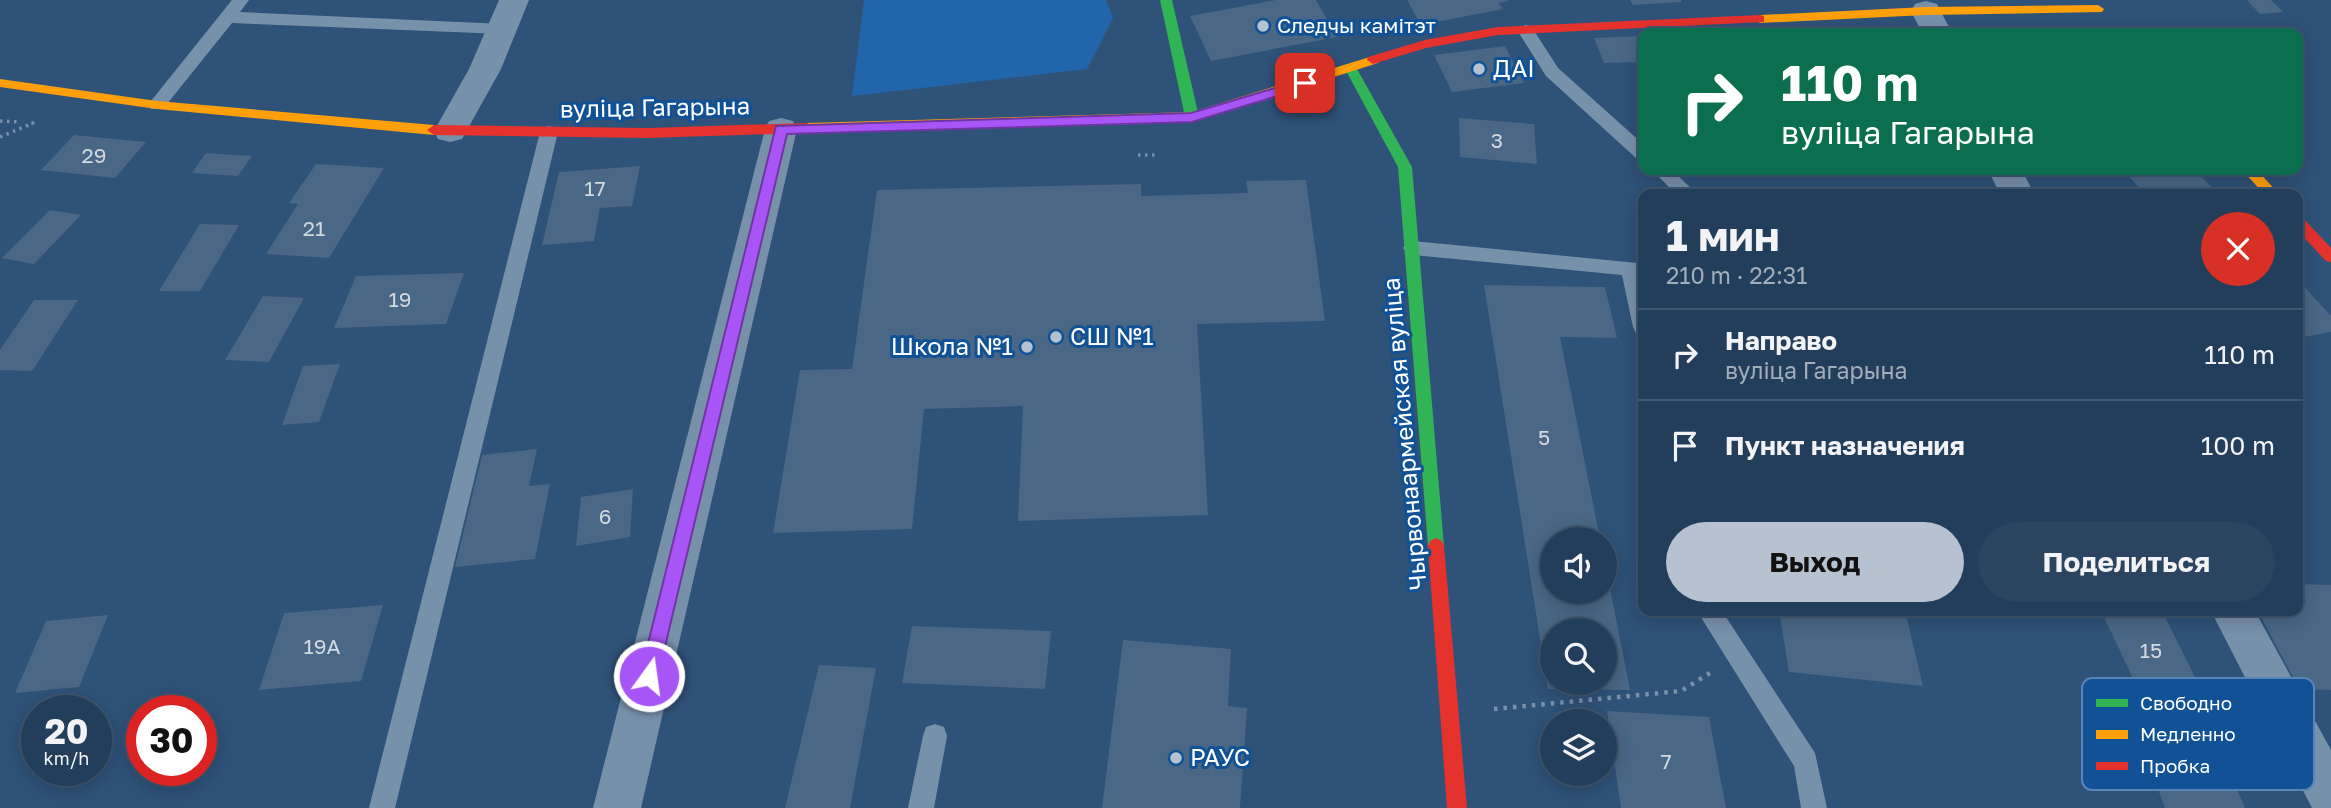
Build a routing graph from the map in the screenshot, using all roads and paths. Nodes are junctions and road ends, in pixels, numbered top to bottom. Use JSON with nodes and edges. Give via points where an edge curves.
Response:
{"nodes":[{"id":1,"x":241,"y":0,"type":"edge"},
{"id":2,"x":514,"y":0,"type":"edge"},
{"id":3,"x":1166,"y":0,"type":"edge"},
{"id":4,"x":1852,"y":8,"type":"edge"},
{"id":5,"x":2098,"y":9,"type":"edge"},
{"id":6,"x":227,"y":17,"type":"junction"},
{"id":7,"x":1931,"y":22,"type":"edge"},
{"id":8,"x":503,"y":29,"type":"junction"},
{"id":9,"x":1525,"y":30,"type":"junction"},
{"id":10,"x":1350,"y":69,"type":"junction"},
{"id":11,"x":0,"y":83,"type":"edge"},
{"id":12,"x":157,"y":105,"type":"junction"},
{"id":13,"x":1192,"y":117,"type":"junction"},
{"id":14,"x":0,"y":121,"type":"edge"},
{"id":15,"x":781,"y":129,"type":"junction"},
{"id":16,"x":450,"y":131,"type":"junction"},
{"id":17,"x":549,"y":132,"type":"junction"},
{"id":18,"x":0,"y":137,"type":"edge"},
{"id":19,"x":1638,"y":149,"type":"edge"},
{"id":20,"x":1667,"y":175,"type":"edge"},
{"id":21,"x":2254,"y":175,"type":"edge"},
{"id":22,"x":1682,"y":189,"type":"edge"},
{"id":23,"x":2267,"y":189,"type":"edge"},
{"id":24,"x":2303,"y":227,"type":"edge"},
{"id":25,"x":1413,"y":248,"type":"junction"},
{"id":26,"x":2329,"y":252,"type":"edge"},
{"id":27,"x":1638,"y":304,"type":"edge"},
{"id":28,"x":1712,"y":616,"type":"edge"},
{"id":29,"x":2235,"y":616,"type":"edge"},
{"id":30,"x":1738,"y":656,"type":"junction"},
{"id":31,"x":2271,"y":678,"type":"edge"},
{"id":32,"x":1450,"y":713,"type":"junction"},
{"id":33,"x":935,"y":736,"type":"dead end"},
{"id":34,"x":2314,"y":752,"type":"edge"},
{"id":35,"x":2325,"y":771,"type":"edge"},
{"id":36,"x":382,"y":808,"type":"edge"},
{"id":37,"x":617,"y":808,"type":"edge"},
{"id":38,"x":920,"y":808,"type":"edge"},
{"id":39,"x":1457,"y":808,"type":"edge"},
{"id":40,"x":1814,"y":808,"type":"edge"}],
"edges":[{"from":1,"to":6,"type":"lane"},
{"from":2,"to":8,"type":"street"},
{"from":3,"to":13,"type":"street"},
{"from":4,"to":7,"type":"street","name":"вуліца Гагарына"},
{"from":4,"to":9,"type":"street","name":"вуліца Гагарына"},
{"from":5,"to":7,"type":"street","name":"вуліца Гагарына"},
{"from":6,"to":8,"type":"lane"},
{"from":6,"to":12,"type":"lane"},
{"from":8,"to":16,"type":"street"},
{"from":9,"to":10,"type":"street","name":"вуліца Гагарына","via":[[1425,44]]},
{"from":9,"to":19,"type":"lane","via":[[1552,72]]},
{"from":10,"to":13,"type":"street","name":"вуліца Гагарына"},
{"from":10,"to":25,"type":"street","name":"Чырвонаармейская вуліца","via":[[1405,167]]},
{"from":11,"to":12,"type":"street","name":"вуліца Гагарына"},
{"from":12,"to":16,"type":"street","name":"вуліца Гагарына"},
{"from":13,"to":15,"type":"street","name":"вуліца Гагарына"},
{"from":14,"to":18,"type":"path","via":[[33,124]]},
{"from":15,"to":17,"type":"street","name":"вуліца Гагарына"},
{"from":15,"to":37,"type":"street"},
{"from":16,"to":17,"type":"street","name":"вуліца Гагарына"},
{"from":17,"to":36,"type":"lane"},
{"from":20,"to":22,"type":"lane"},
{"from":21,"to":23,"type":"street"},
{"from":24,"to":26,"type":"street"},
{"from":25,"to":27,"type":"lane","via":[[1630,268]]},
{"from":25,"to":32,"type":"street","name":"Чырвонаармейская вуліца"},
{"from":28,"to":30,"type":"lane"},
{"from":29,"to":31,"type":"street"},
{"from":30,"to":32,"type":"path","via":[[1681,691]]},
{"from":30,"to":40,"type":"lane","via":[[1805,762]]},
{"from":32,"to":39,"type":"street","name":"Чырвонаармейская вуліца"},
{"from":33,"to":38,"type":"lane"},
{"from":34,"to":35,"type":"street"}]}
